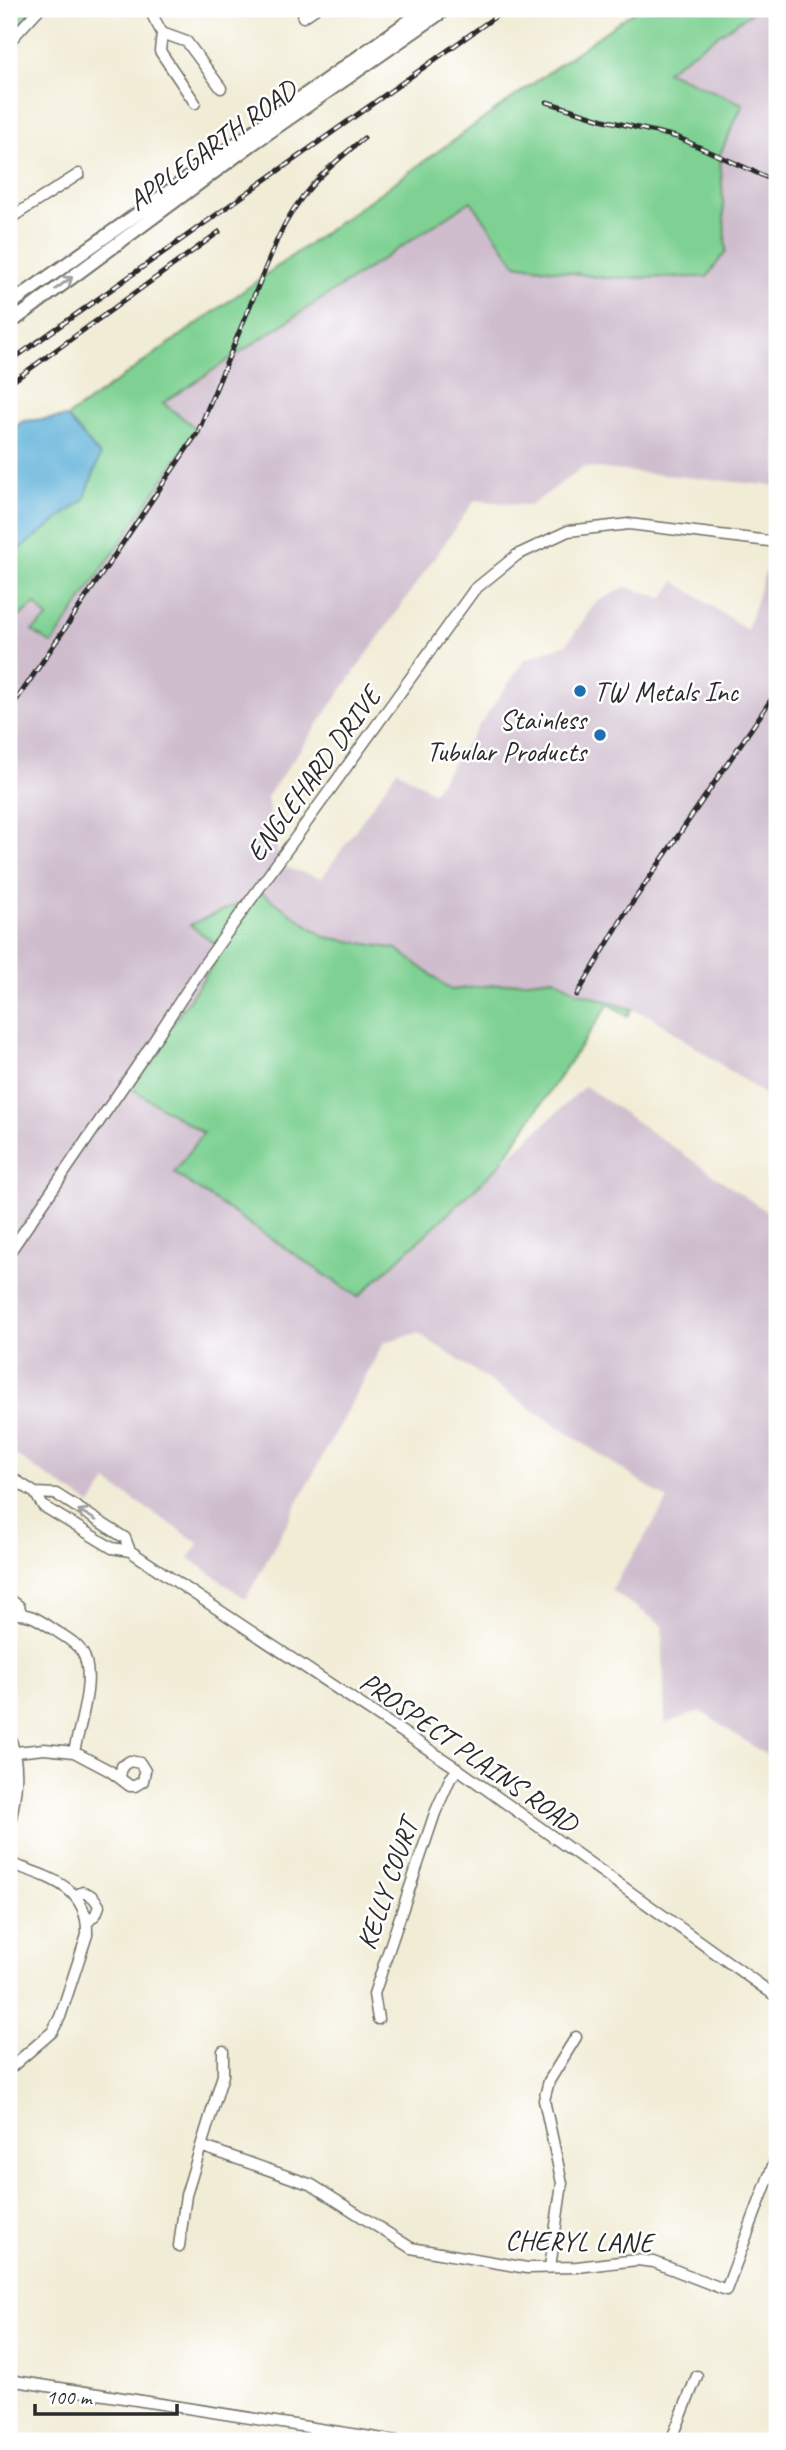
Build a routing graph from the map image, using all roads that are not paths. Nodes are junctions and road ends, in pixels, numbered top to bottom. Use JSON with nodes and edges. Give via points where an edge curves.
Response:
{"nodes":[{"id":1,"x":39,"y":9,"type":"edge"},
{"id":2,"x":149,"y":9,"type":"edge"},
{"id":3,"x":315,"y":9,"type":"edge"},
{"id":4,"x":426,"y":9,"type":"edge"},
{"id":5,"x":446,"y":9,"type":"edge"},
{"id":6,"x":303,"y":18,"type":"dead end"},
{"id":7,"x":162,"y":33,"type":"junction"},
{"id":8,"x":9,"y":42,"type":"edge"},
{"id":9,"x":221,"y":88,"type":"dead end"},
{"id":10,"x":195,"y":103,"type":"dead end"},
{"id":11,"x":79,"y":174,"type":"dead end"},
{"id":12,"x":10,"y":215,"type":"edge"},
{"id":13,"x":9,"y":305,"type":"edge"},
{"id":14,"x":9,"y":324,"type":"edge"},
{"id":15,"x":777,"y":542,"type":"edge"},
{"id":16,"x":9,"y":1253,"type":"edge"},
{"id":17,"x":9,"y":1476,"type":"edge"},
{"id":18,"x":35,"y":1493,"type":"junction"},
{"id":19,"x":130,"y":1551,"type":"junction"},
{"id":20,"x":9,"y":1599,"type":"edge"},
{"id":21,"x":21,"y":1612,"type":"junction"},
{"id":22,"x":9,"y":1615,"type":"edge"},
{"id":23,"x":9,"y":1735,"type":"edge"},
{"id":24,"x":16,"y":1752,"type":"junction"},
{"id":25,"x":74,"y":1752,"type":"junction"},
{"id":26,"x":458,"y":1769,"type":"junction"},
{"id":27,"x":120,"y":1778,"type":"dead end"},
{"id":28,"x":10,"y":1816,"type":"edge"},
{"id":29,"x":9,"y":1827,"type":"edge"},
{"id":30,"x":9,"y":1863,"type":"edge"},
{"id":31,"x":76,"y":1895,"type":"junction"},
{"id":32,"x":88,"y":1922,"type":"junction"},
{"id":33,"x":777,"y":1997,"type":"edge"},
{"id":34,"x":378,"y":2019,"type":"dead end"},
{"id":35,"x":576,"y":2037,"type":"dead end"},
{"id":36,"x":223,"y":2051,"type":"dead end"},
{"id":37,"x":9,"y":2069,"type":"edge"},
{"id":38,"x":201,"y":2146,"type":"junction"},
{"id":39,"x":777,"y":2155,"type":"edge"},
{"id":40,"x":179,"y":2246,"type":"dead end"},
{"id":41,"x":550,"y":2267,"type":"junction"},
{"id":42,"x":697,"y":2376,"type":"dead end"},
{"id":43,"x":9,"y":2380,"type":"edge"},
{"id":44,"x":396,"y":2441,"type":"edge"},
{"id":45,"x":671,"y":2441,"type":"edge"}],
"edges":[{"from":1,"to":8,"type":"street"},
{"from":2,"to":7,"type":"street"},
{"from":3,"to":6,"type":"street"},
{"from":4,"to":13,"type":"main road","name":"APPLEGARTH ROAD"},
{"from":14,"to":5,"type":"main road","name":"APPLEGARTH ROAD","one_way":true,"via":[[252,144]]},
{"from":7,"to":9,"type":"street","via":[[187,42]]},
{"from":7,"to":10,"type":"street","via":[[160,51]]},
{"from":11,"to":12,"type":"street"},
{"from":15,"to":16,"type":"street","name":"ENGLEHARD DRIVE","via":[[629,524],[568,531],[517,555],[474,590],[203,966]]},
{"from":17,"to":18,"type":"street","name":"PROSPECT PLAINS ROAD"},
{"from":18,"to":19,"type":"street","name":"PROSPECT PLAINS ROAD","via":[[43,1506],[112,1548]]},
{"from":19,"to":18,"type":"street","name":"PROSPECT PLAINS ROAD","one_way":true,"via":[[125,1538],[56,1494]]},
{"from":19,"to":26,"type":"street","name":"PROSPECT PLAINS ROAD"},
{"from":20,"to":21,"type":"street"},
{"from":21,"to":22,"type":"street"},
{"from":21,"to":25,"type":"street","via":[[75,1644],[88,1665]]},
{"from":23,"to":24,"type":"street"},
{"from":24,"to":25,"type":"street"},
{"from":24,"to":28,"type":"street","via":[[16,1793]]},
{"from":25,"to":27,"type":"street"},
{"from":26,"to":33,"type":"street","name":"PROSPECT PLAINS ROAD"},
{"from":26,"to":34,"type":"street","name":"KELLY COURT","via":[[435,1813],[374,1994]]},
{"from":28,"to":29,"type":"street"},
{"from":30,"to":31,"type":"street","via":[[62,1883]]},
{"from":31,"to":32,"type":"street"},
{"from":31,"to":32,"type":"street","via":[[90,1894],[99,1906]]},
{"from":32,"to":37,"type":"street","via":[[60,2018],[51,2032]]},
{"from":35,"to":41,"type":"street","via":[[549,2081],[544,2100],[562,2183]]},
{"from":36,"to":38,"type":"street","via":[[223,2075]]},
{"from":38,"to":40,"type":"street","via":[[186,2195]]},
{"from":38,"to":41,"type":"street","name":"CHERYL LANE","via":[[312,2185],[411,2248],[527,2268]]},
{"from":39,"to":41,"type":"street","name":"CHERYL LANE","via":[[726,2290],[654,2262]]},
{"from":42,"to":45,"type":"street"},
{"from":43,"to":44,"type":"street"}]}
